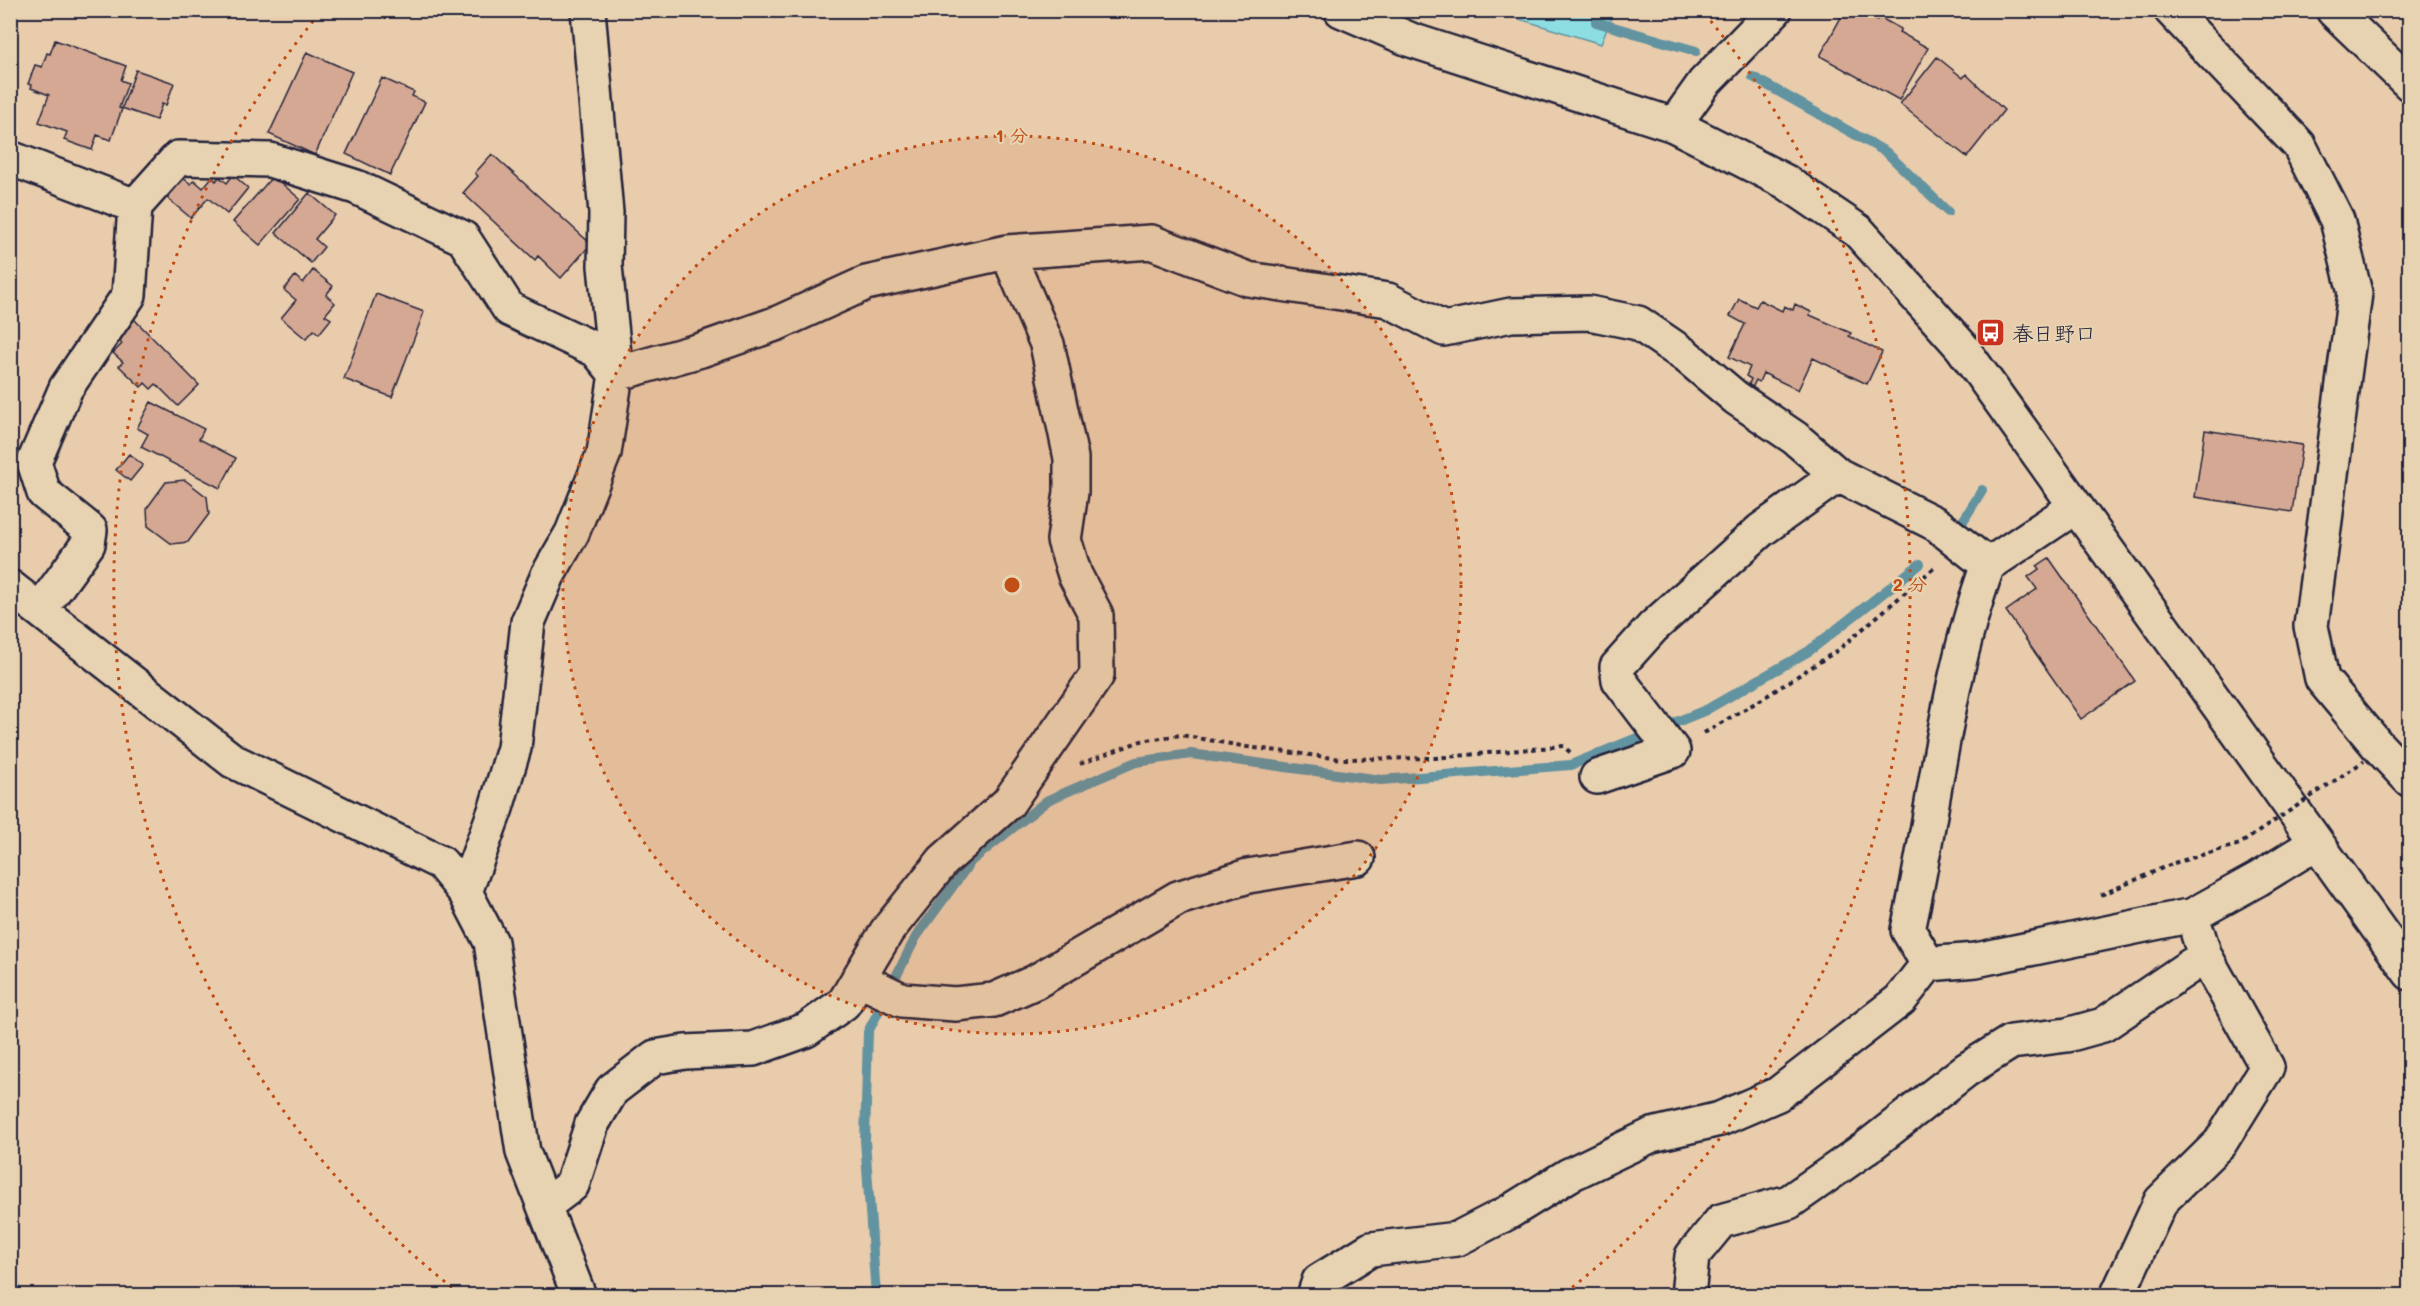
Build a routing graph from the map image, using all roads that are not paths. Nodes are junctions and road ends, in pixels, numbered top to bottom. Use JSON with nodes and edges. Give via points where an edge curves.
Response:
{"nodes":[{"id":1,"x":588,"y":10,"type":"edge"},
{"id":2,"x":1341,"y":10,"type":"edge"},
{"id":3,"x":1775,"y":10,"type":"edge"},
{"id":4,"x":2171,"y":10,"type":"edge"},
{"id":5,"x":2333,"y":10,"type":"edge"},
{"id":6,"x":2409,"y":84,"type":"edge"},
{"id":7,"x":1674,"y":125,"type":"junction"},
{"id":8,"x":10,"y":158,"type":"edge"},
{"id":9,"x":135,"y":206,"type":"junction"},
{"id":10,"x":1007,"y":252,"type":"junction"},
{"id":11,"x":616,"y":374,"type":"junction"},
{"id":12,"x":1838,"y":475,"type":"junction"},
{"id":13,"x":2075,"y":507,"type":"junction"},
{"id":14,"x":1988,"y":565,"type":"junction"},
{"id":15,"x":10,"y":587,"type":"edge"},
{"id":16,"x":39,"y":610,"type":"junction"},
{"id":17,"x":1597,"y":777,"type":"dead end"},
{"id":18,"x":2409,"y":780,"type":"edge"},
{"id":19,"x":2316,"y":843,"type":"junction"},
{"id":20,"x":1358,"y":858,"type":"dead end"},
{"id":21,"x":465,"y":892,"type":"junction"},
{"id":22,"x":2193,"y":915,"type":"junction"},
{"id":23,"x":2205,"y":956,"type":"junction"},
{"id":24,"x":1928,"y":964,"type":"junction"},
{"id":25,"x":2409,"y":973,"type":"edge"},
{"id":26,"x":858,"y":980,"type":"junction"},
{"id":27,"x":544,"y":1206,"type":"junction"},
{"id":28,"x":579,"y":1296,"type":"edge"},
{"id":29,"x":1314,"y":1296,"type":"edge"},
{"id":30,"x":1688,"y":1296,"type":"edge"},
{"id":31,"x":2117,"y":1296,"type":"edge"}],
"edges":[{"from":1,"to":11,"type":"street"},
{"from":2,"to":7,"type":"street","via":[[1411,40]]},
{"from":3,"to":7,"type":"street","via":[[1704,83]]},
{"from":4,"to":18,"type":"street","via":[[2300,145],[2337,219],[2355,293],[2311,626],[2322,679]]},
{"from":5,"to":6,"type":"street"},
{"from":7,"to":13,"type":"street","via":[[1786,182],[1858,231],[1961,346]]},
{"from":8,"to":9,"type":"street"},
{"from":9,"to":11,"type":"street","via":[[178,158],[270,160],[356,187],[463,238],[509,309],[596,350]]},
{"from":9,"to":16,"type":"street","via":[[129,295],[66,388],[34,462],[44,493],[90,530],[88,544]]},
{"from":10,"to":11,"type":"street","via":[[866,283],[778,322],[701,350]]},
{"from":10,"to":12,"type":"street","via":[[1151,242],[1248,279],[1388,300],[1444,328],[1510,315],[1589,313],[1638,323],[1795,438]]},
{"from":10,"to":26,"type":"street","via":[[1047,344],[1071,458],[1064,540],[1074,574],[1096,615],[1097,675],[1008,803],[943,861],[887,931]]},
{"from":11,"to":21,"type":"street","via":[[604,453],[572,533],[528,622],[514,748]]},
{"from":12,"to":14,"type":"street","via":[[1936,524]]},
{"from":12,"to":17,"type":"street","via":[[1761,530],[1653,627],[1617,668],[1619,680],[1673,751]]},
{"from":13,"to":14,"type":"street"},
{"from":13,"to":19,"type":"street"},
{"from":14,"to":24,"type":"street","via":[[1971,611],[1956,678],[1908,930]]},
{"from":15,"to":16,"type":"street"},
{"from":16,"to":21,"type":"street","via":[[233,761],[441,863]]},
{"from":19,"to":22,"type":"street"},
{"from":19,"to":25,"type":"street"},
{"from":20,"to":26,"type":"street","via":[[1248,876],[1178,898],[1035,982],[994,1000],[955,1004],[902,999]]},
{"from":21,"to":27,"type":"street","via":[[491,942],[523,1152]]},
{"from":22,"to":23,"type":"street"},
{"from":22,"to":24,"type":"street","via":[[1976,960]]},
{"from":23,"to":30,"type":"street","via":[[2103,1025],[2067,1035],[2011,1042],[1966,1070],[1789,1202],[1721,1221],[1692,1256]]},
{"from":23,"to":31,"type":"street","via":[[2266,1067],[2220,1143],[2161,1202]]},
{"from":24,"to":29,"type":"street","via":[[1900,1000],[1778,1094],[1720,1119],[1652,1135],[1569,1175],[1457,1239],[1371,1249],[1319,1281]]},
{"from":26,"to":27,"type":"street","via":[[844,1003],[806,1030],[753,1049],[655,1057],[612,1090],[592,1124],[572,1185]]},
{"from":27,"to":28,"type":"street"}]}
